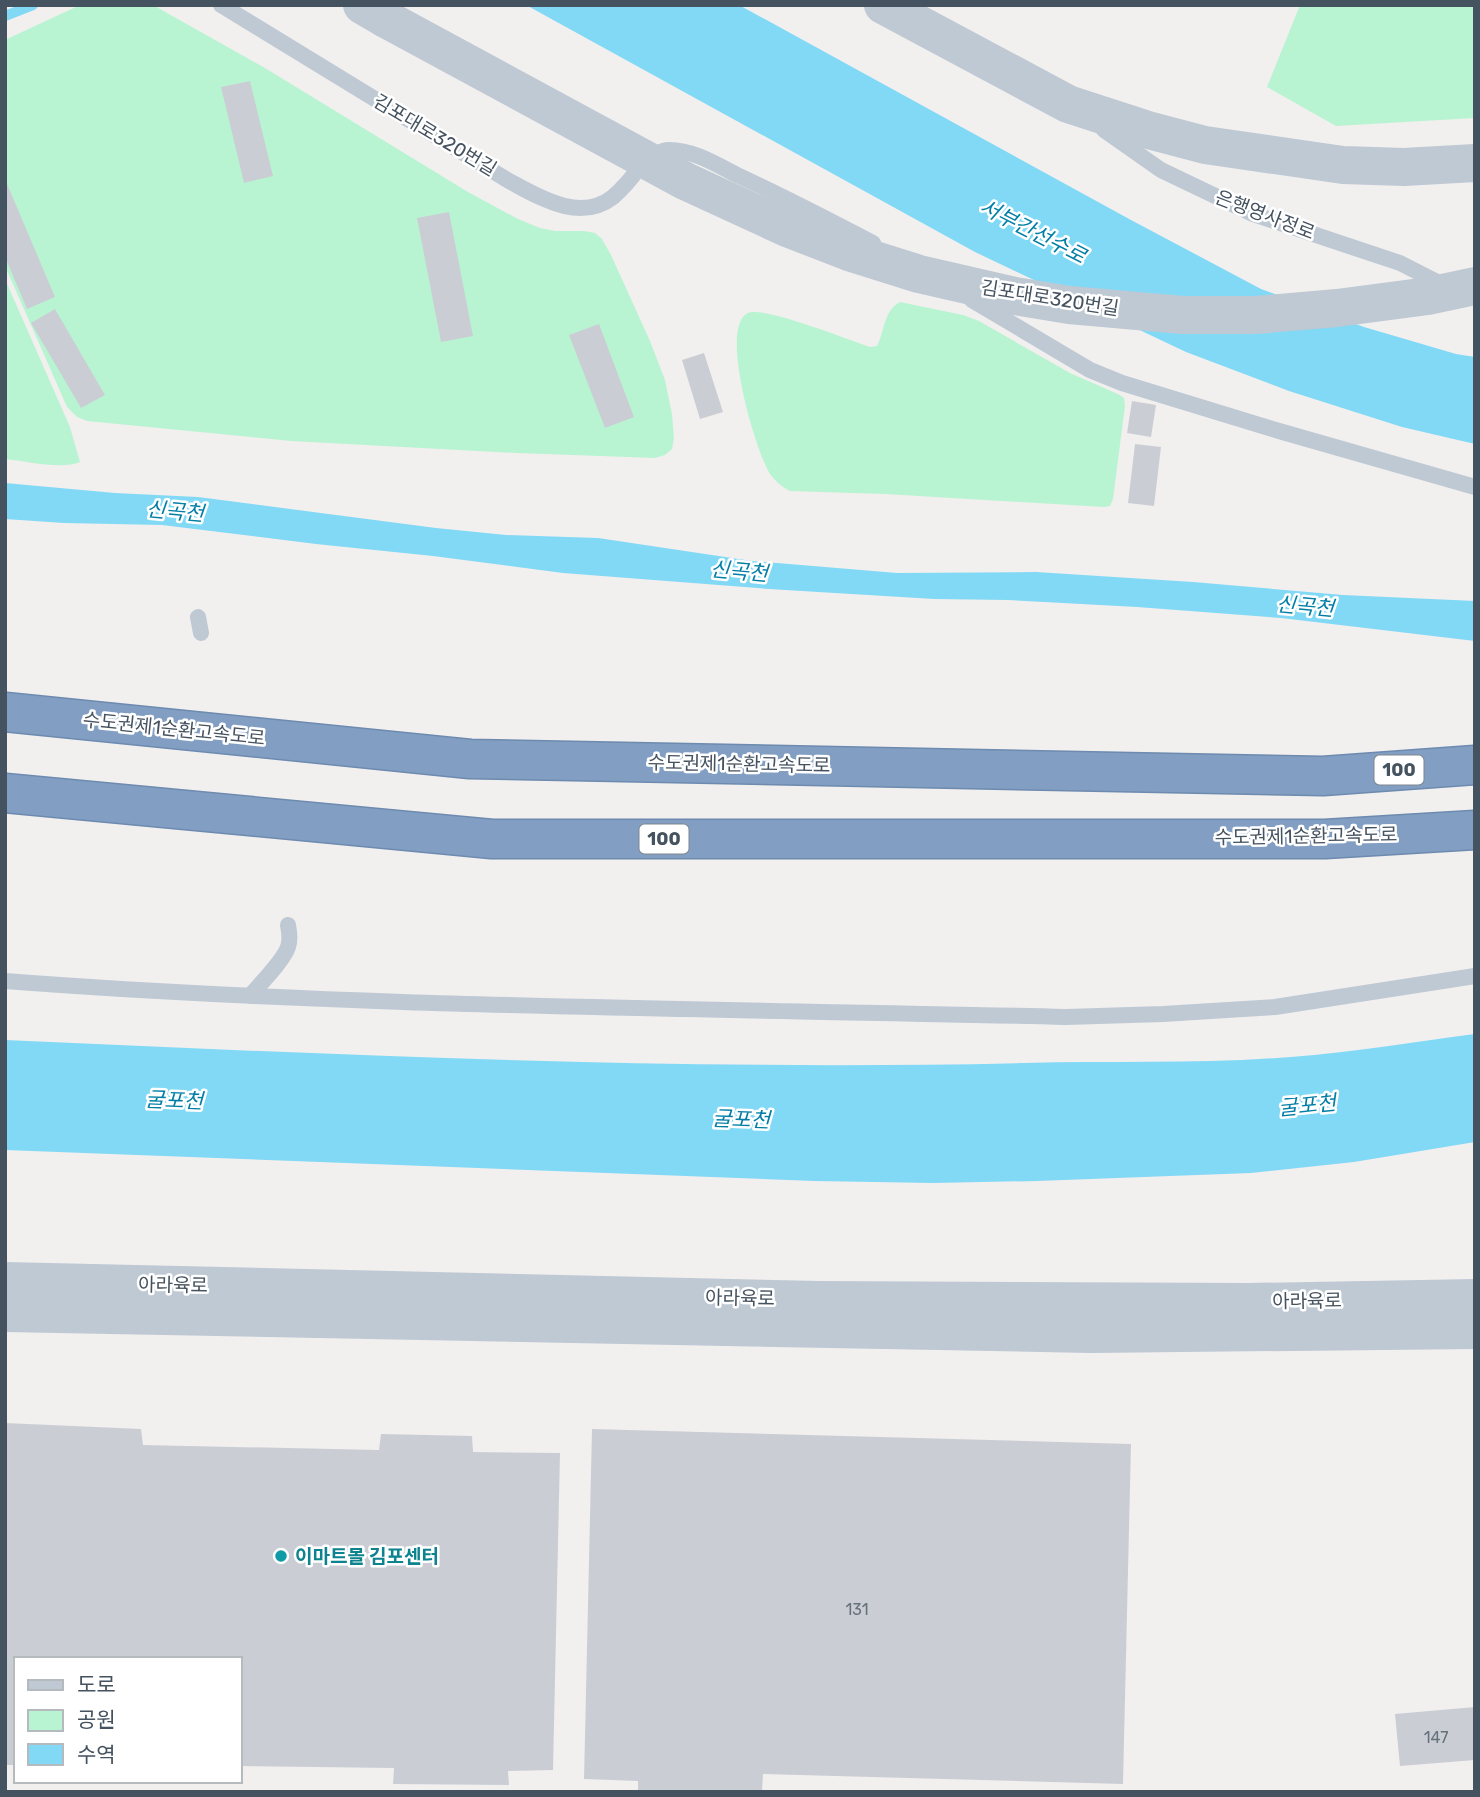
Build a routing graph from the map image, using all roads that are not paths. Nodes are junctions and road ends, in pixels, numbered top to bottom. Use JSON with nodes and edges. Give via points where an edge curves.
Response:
{"nodes":[{"id":1,"x":221,"y":5,"type":"edge"},
{"id":2,"x":883,"y":5,"type":"edge"},
{"id":3,"x":374,"y":12,"type":"edge"},
{"id":4,"x":1068,"y":104,"type":"junction"},
{"id":5,"x":1475,"y":163,"type":"edge"},
{"id":6,"x":1475,"y":286,"type":"edge"},
{"id":7,"x":1475,"y":301,"type":"edge"},
{"id":8,"x":1475,"y":487,"type":"edge"},
{"id":9,"x":5,"y":712,"type":"edge"},
{"id":10,"x":1475,"y":765,"type":"edge"},
{"id":11,"x":5,"y":793,"type":"edge"},
{"id":12,"x":1475,"y":830,"type":"edge"},
{"id":13,"x":288,"y":925,"type":"dead end"},
{"id":14,"x":1475,"y":976,"type":"edge"},
{"id":15,"x":5,"y":981,"type":"edge"},
{"id":16,"x":250,"y":996,"type":"junction"},
{"id":17,"x":5,"y":1281,"type":"edge"},
{"id":18,"x":1475,"y":1298,"type":"edge"},
{"id":19,"x":5,"y":1313,"type":"edge"},
{"id":20,"x":1475,"y":1330,"type":"edge"}],
"edges":[{"from":1,"to":8,"type":"lane","name":"김포대로320번길","via":[[547,201],[592,208],[612,198],[656,154],[690,152],[886,250],[1090,370]]},
{"from":2,"to":4,"type":"street","name":"은행영사정로"},
{"from":3,"to":6,"type":"street","name":"김포대로320번길","bridge":true,"via":[[685,181],[787,228],[919,274],[1069,305],[1183,315],[1337,308]]},
{"from":4,"to":5,"type":"street","name":"은행영사정로","via":[[1205,145],[1276,156],[1343,165]]},
{"from":4,"to":7,"type":"lane","name":"은행영사정로","via":[[1161,170],[1241,209],[1400,263]]},
{"from":9,"to":10,"type":"highway","name":"수도권제1순환고속도로","number":"100","via":[[470,759],[1323,776]]},
{"from":11,"to":12,"type":"highway","name":"수도권제1순환고속도로","number":"100","via":[[492,839],[1325,839]]},
{"from":13,"to":16,"type":"lane","via":[[289,946]]},
{"from":14,"to":16,"type":"lane","via":[[1275,1007],[1104,1016],[476,1005]]},
{"from":15,"to":16,"type":"lane"},
{"from":17,"to":18,"type":"street","name":"아라육로","via":[[820,1300],[1249,1303]]},
{"from":19,"to":20,"type":"street","name":"아라육로","via":[[1091,1334]]}]}
